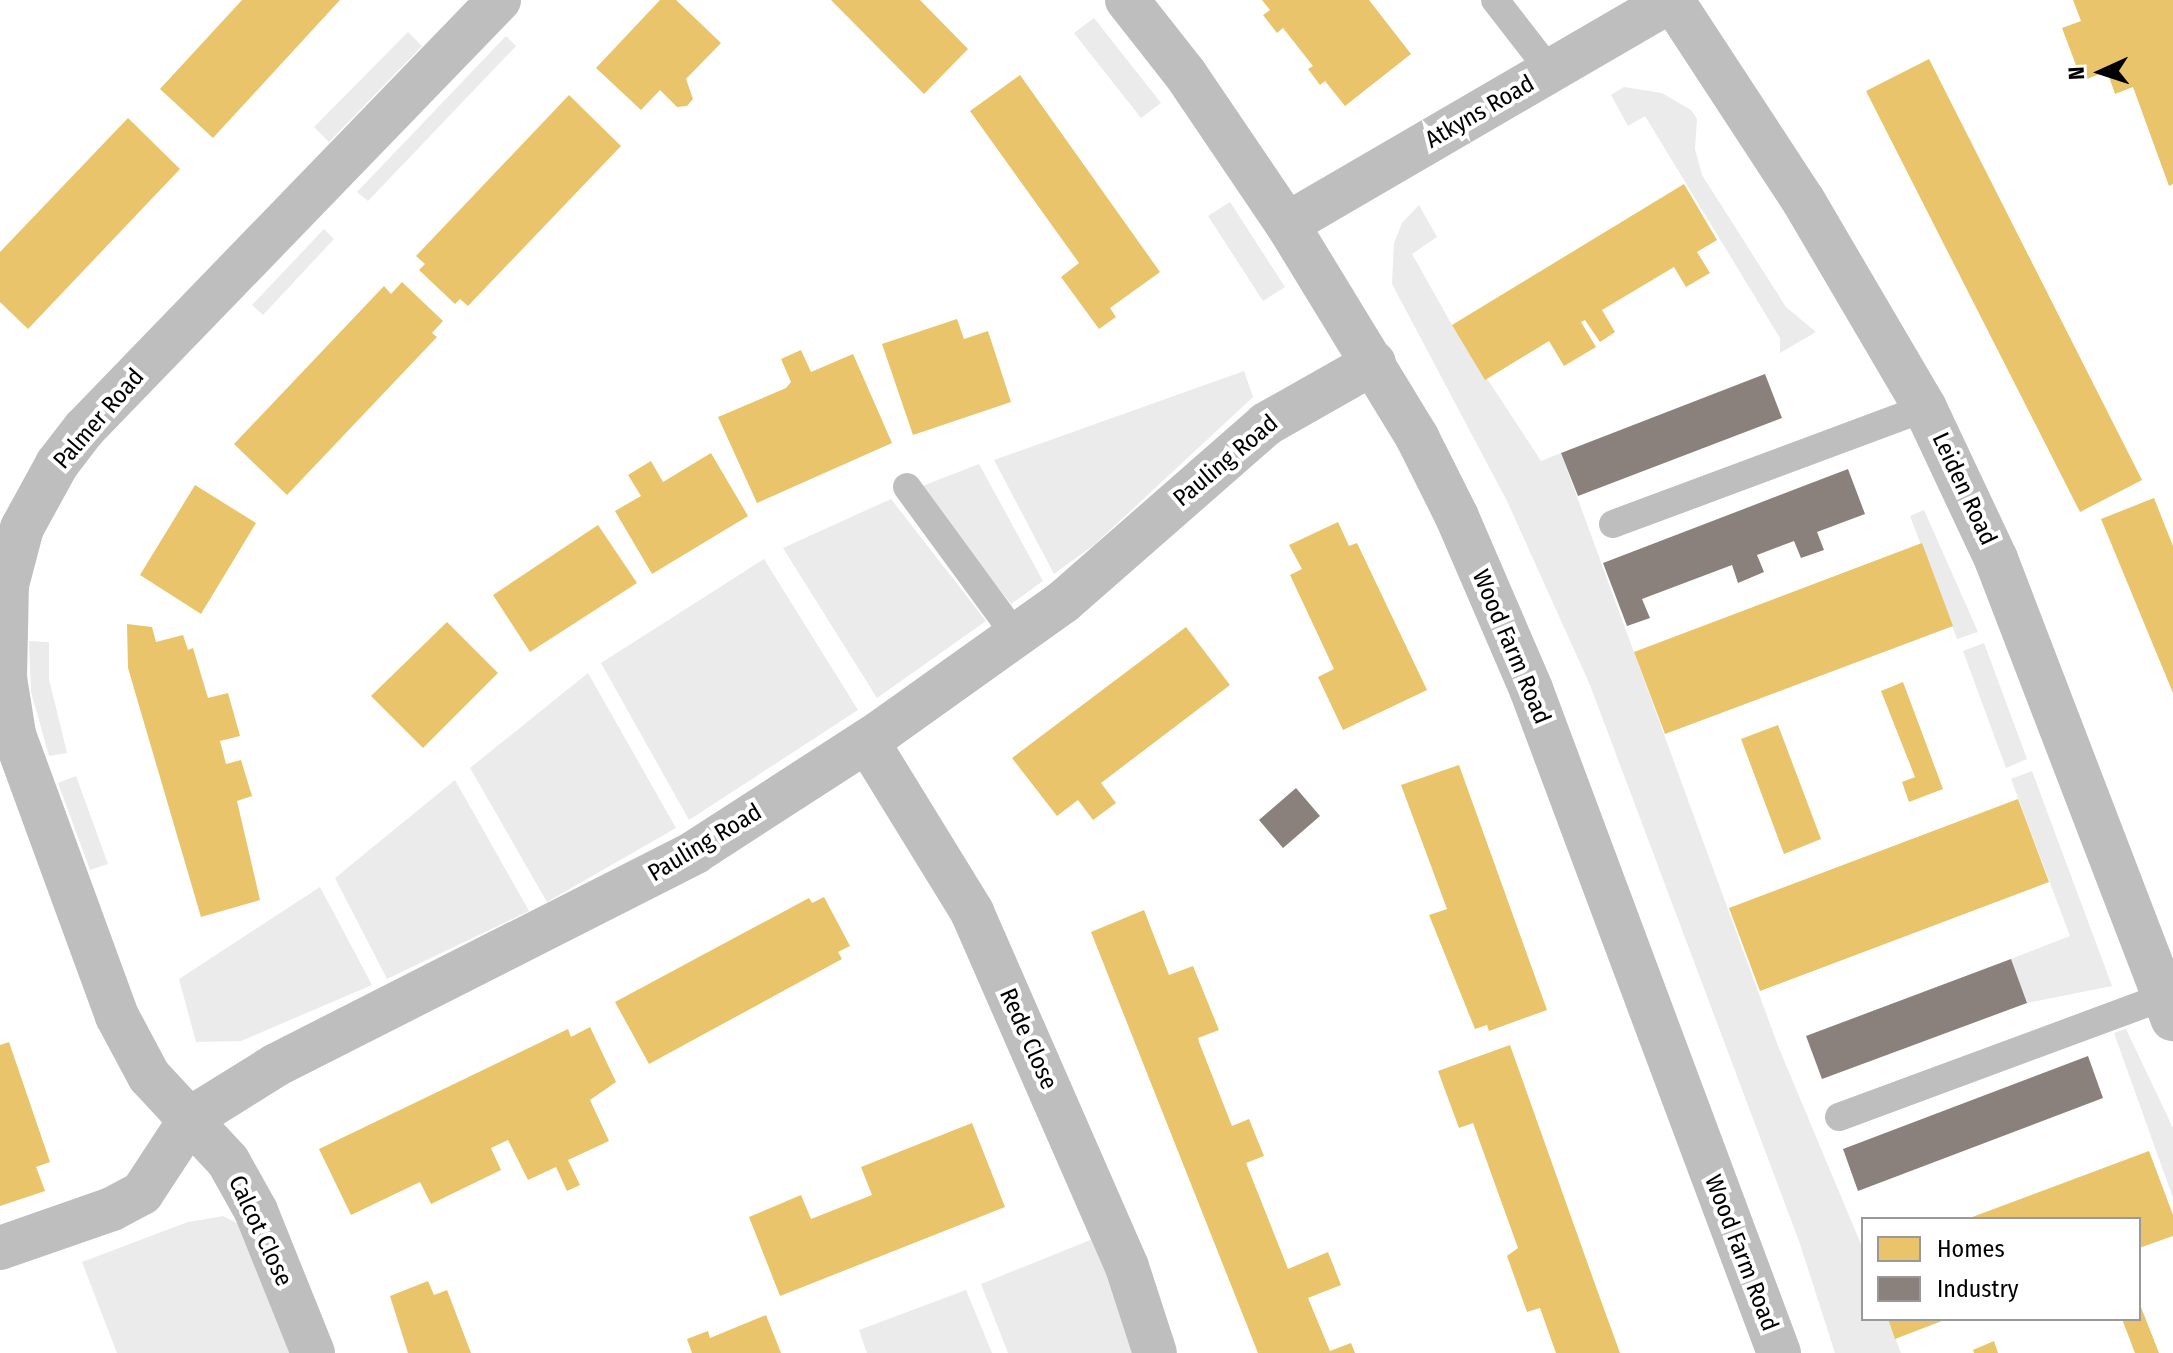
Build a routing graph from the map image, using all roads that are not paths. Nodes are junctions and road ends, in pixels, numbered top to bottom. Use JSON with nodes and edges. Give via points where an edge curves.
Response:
{"nodes":[{"id":1,"x":499,"y":0,"type":"edge"},
{"id":2,"x":1127,"y":0,"type":"edge"},
{"id":3,"x":1495,"y":0,"type":"edge"},
{"id":4,"x":1672,"y":0,"type":"edge"},
{"id":5,"x":1550,"y":71,"type":"junction"},
{"id":6,"x":1287,"y":224,"type":"junction"},
{"id":7,"x":1374,"y":363,"type":"junction"},
{"id":8,"x":1925,"y":408,"type":"junction"},
{"id":9,"x":907,"y":487,"type":"dead end"},
{"id":10,"x":1613,"y":524,"type":"dead end"},
{"id":11,"x":1016,"y":636,"type":"junction"},
{"id":12,"x":867,"y":741,"type":"junction"},
{"id":13,"x":2168,"y":1008,"type":"edge"},
{"id":14,"x":1839,"y":1117,"type":"dead end"},
{"id":15,"x":191,"y":1118,"type":"junction"},
{"id":16,"x":0,"y":1248,"type":"edge"},
{"id":17,"x":313,"y":1353,"type":"edge"},
{"id":18,"x":1155,"y":1353,"type":"edge"},
{"id":19,"x":1779,"y":1353,"type":"edge"}],
"edges":[{"from":1,"to":15,"type":"street","name":"Palmer Road","via":[[84,429],[57,464],[22,528],[7,585],[4,627],[14,734],[117,1016],[149,1076]]},
{"from":2,"to":6,"type":"street","name":"Wood Farm Road","via":[[1186,75]]},
{"from":3,"to":5,"type":"lane"},
{"from":4,"to":5,"type":"street","name":"Atkyns Road"},
{"from":4,"to":8,"type":"street","name":"Leiden Road","via":[[1803,200]]},
{"from":5,"to":6,"type":"street","name":"Atkyns Road"},
{"from":6,"to":7,"type":"street","name":"Wood Farm Road"},
{"from":7,"to":11,"type":"street","name":"Pauling Road","via":[[1266,424],[1063,602]]},
{"from":7,"to":19,"type":"street","name":"Wood Farm Road","via":[[1457,517],[1531,689]]},
{"from":8,"to":10,"type":"lane"},
{"from":8,"to":13,"type":"street","name":"Leiden Road","via":[[1996,559]]},
{"from":9,"to":11,"type":"lane"},
{"from":11,"to":12,"type":"street","name":"Pauling Road"},
{"from":12,"to":15,"type":"street","name":"Pauling Road","via":[[695,852],[276,1065]]},
{"from":12,"to":18,"type":"street","name":"Rede Close","via":[[972,912],[1127,1267]]},
{"from":13,"to":14,"type":"lane"},
{"from":15,"to":16,"type":"street","name":"Pauling Road","via":[[142,1193],[112,1209]]},
{"from":15,"to":17,"type":"street","name":"Calcot Close","via":[[228,1161],[256,1211]]}]}
